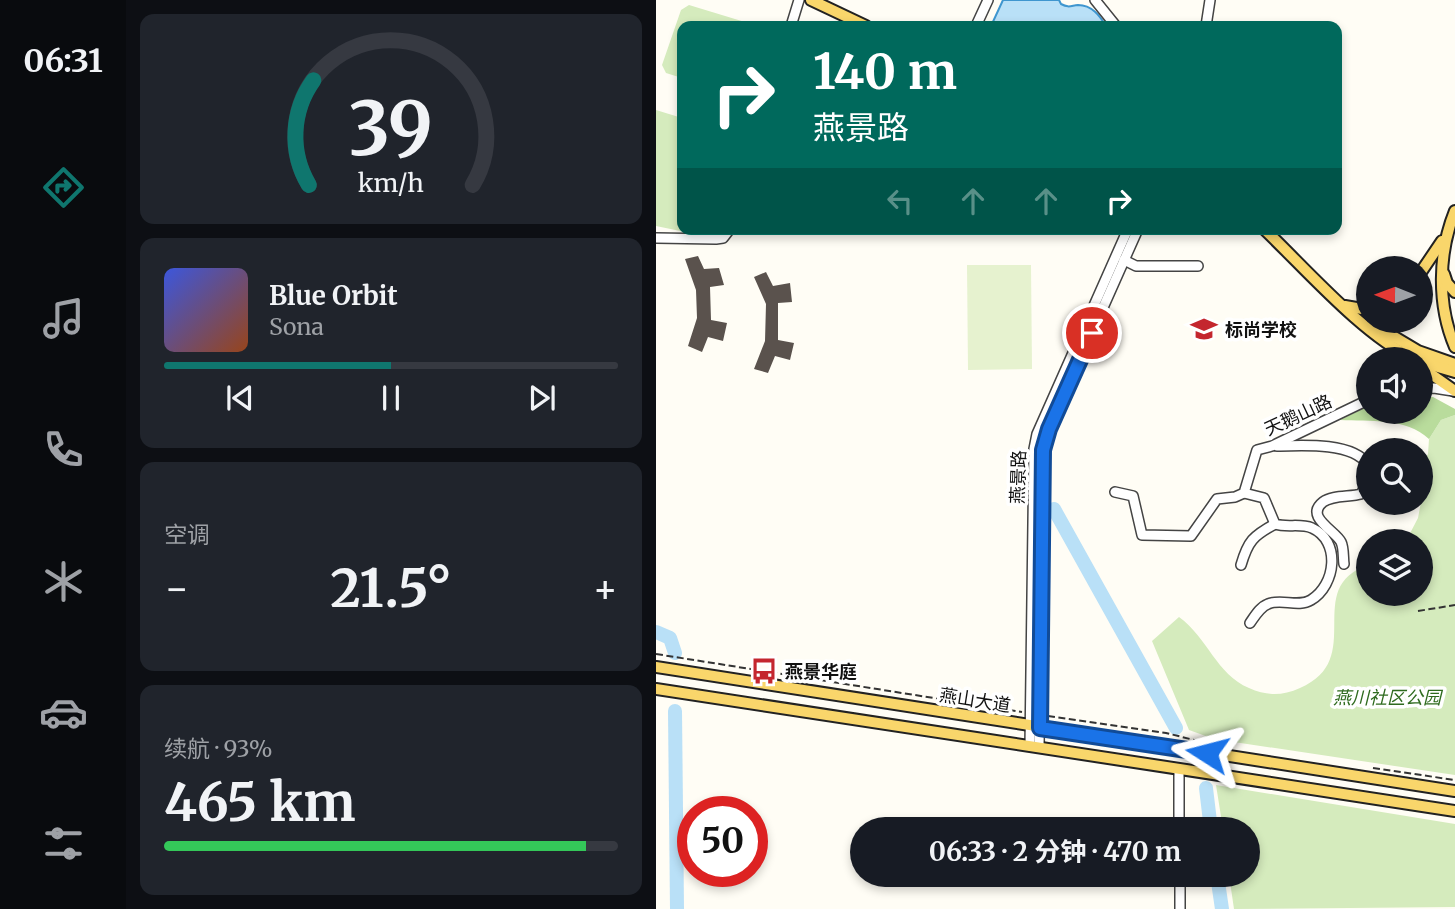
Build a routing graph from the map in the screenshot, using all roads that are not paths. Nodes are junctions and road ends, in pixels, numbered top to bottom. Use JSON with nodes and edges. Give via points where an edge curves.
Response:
{"nodes":[{"id":1,"x":799,"y":0,"type":"edge"},
{"id":2,"x":811,"y":0,"type":"edge"},
{"id":3,"x":988,"y":0,"type":"edge"},
{"id":4,"x":1095,"y":0,"type":"edge"},
{"id":5,"x":1210,"y":0,"type":"edge"},
{"id":6,"x":793,"y":21,"type":"edge"},
{"id":7,"x":855,"y":21,"type":"edge"},
{"id":8,"x":978,"y":21,"type":"edge"},
{"id":9,"x":1112,"y":21,"type":"edge"},
{"id":10,"x":1207,"y":21,"type":"edge"},
{"id":11,"x":1455,"y":211,"type":"edge"},
{"id":12,"x":1448,"y":229,"type":"junction"},
{"id":13,"x":725,"y":235,"type":"edge"},
{"id":14,"x":1125,"y":235,"type":"edge"},
{"id":15,"x":1135,"y":235,"type":"edge"},
{"id":16,"x":1270,"y":235,"type":"edge"},
{"id":17,"x":656,"y":238,"type":"edge"},
{"id":18,"x":1433,"y":256,"type":"edge"},
{"id":19,"x":1124,"y":260,"type":"junction"},
{"id":20,"x":1198,"y":267,"type":"dead end"},
{"id":21,"x":1443,"y":268,"type":"junction"},
{"id":22,"x":1455,"y":292,"type":"edge"},
{"id":23,"x":1343,"y":305,"type":"junction"},
{"id":24,"x":1356,"y":308,"type":"edge"},
{"id":25,"x":1393,"y":347,"type":"edge"},
{"id":26,"x":1455,"y":347,"type":"edge"},
{"id":27,"x":1455,"y":363,"type":"edge"},
{"id":28,"x":1433,"y":367,"type":"edge"},
{"id":29,"x":1455,"y":372,"type":"edge"},
{"id":30,"x":1433,"y":374,"type":"edge"},
{"id":31,"x":1433,"y":388,"type":"edge"},
{"id":32,"x":1455,"y":391,"type":"edge"},
{"id":33,"x":1356,"y":406,"type":"edge"},
{"id":34,"x":1272,"y":446,"type":"junction"},
{"id":35,"x":1356,"y":454,"type":"edge"},
{"id":36,"x":1114,"y":492,"type":"dead end"},
{"id":37,"x":1244,"y":493,"type":"junction"},
{"id":38,"x":1356,"y":495,"type":"edge"},
{"id":39,"x":1275,"y":524,"type":"junction"},
{"id":40,"x":1344,"y":564,"type":"dead end"},
{"id":41,"x":1241,"y":565,"type":"dead end"},
{"id":42,"x":1250,"y":623,"type":"dead end"},
{"id":43,"x":659,"y":666,"type":"edge"},
{"id":44,"x":656,"y":691,"type":"edge"},
{"id":45,"x":1035,"y":727,"type":"junction"},
{"id":46,"x":1035,"y":747,"type":"junction"},
{"id":47,"x":1179,"y":769,"type":"junction"},
{"id":48,"x":1455,"y":791,"type":"edge"},
{"id":49,"x":1455,"y":811,"type":"edge"},
{"id":50,"x":1179,"y":817,"type":"edge"},
{"id":51,"x":1179,"y":887,"type":"edge"},
{"id":52,"x":1180,"y":909,"type":"edge"}],
"edges":[{"from":1,"to":6,"type":"street"},
{"from":2,"to":7,"type":"main road"},
{"from":3,"to":8,"type":"street"},
{"from":4,"to":9,"type":"street"},
{"from":5,"to":10,"type":"street"},
{"from":11,"to":12,"type":"main road"},
{"from":12,"to":18,"type":"main road"},
{"from":12,"to":21,"type":"main road"},
{"from":13,"to":17,"type":"street","via":[[716,239]]},
{"from":14,"to":45,"type":"street","name":"燕景路","via":[[1035,441]]},
{"from":15,"to":19,"type":"street","name":"燕景路"},
{"from":16,"to":23,"type":"main road"},
{"from":19,"to":20,"type":"street","via":[[1136,266]]},
{"from":19,"to":45,"type":"street","name":"燕景路","via":[[1043,450]]},
{"from":21,"to":22,"type":"main road"},
{"from":21,"to":26,"type":"main road","via":[[1446,314]]},
{"from":23,"to":24,"type":"main road"},
{"from":23,"to":25,"type":"main road"},
{"from":23,"to":27,"type":"main road","via":[[1406,345]]},
{"from":28,"to":29,"type":"main road"},
{"from":30,"to":32,"type":"main road"},
{"from":31,"to":32,"type":"street"},
{"from":33,"to":34,"type":"street","name":"天鹅山路"},
{"from":34,"to":35,"type":"street","via":[[1346,449]]},
{"from":34,"to":37,"type":"street","name":"天鹅山路","via":[[1256,450]]},
{"from":36,"to":37,"type":"street","via":[[1133,496],[1141,535],[1184,537],[1196,531],[1217,499]]},
{"from":37,"to":39,"type":"street","via":[[1264,498]]},
{"from":38,"to":40,"type":"street","via":[[1323,502],[1318,509],[1321,523],[1341,543]]},
{"from":39,"to":41,"type":"street","via":[[1253,538]]},
{"from":39,"to":42,"type":"street","via":[[1316,530],[1332,551],[1333,565],[1319,594],[1309,602],[1272,602]]},
{"from":43,"to":45,"type":"main road","name":"燕山大道"},
{"from":44,"to":46,"type":"main road","name":"燕山大道"},
{"from":45,"to":46,"type":"street","name":"燕景路"},
{"from":45,"to":48,"type":"main road","name":"燕山大道"},
{"from":46,"to":47,"type":"main road","name":"燕山大道"},
{"from":47,"to":49,"type":"main road","name":"燕山大道"},
{"from":47,"to":50,"type":"street"},
{"from":51,"to":52,"type":"street"}]}
